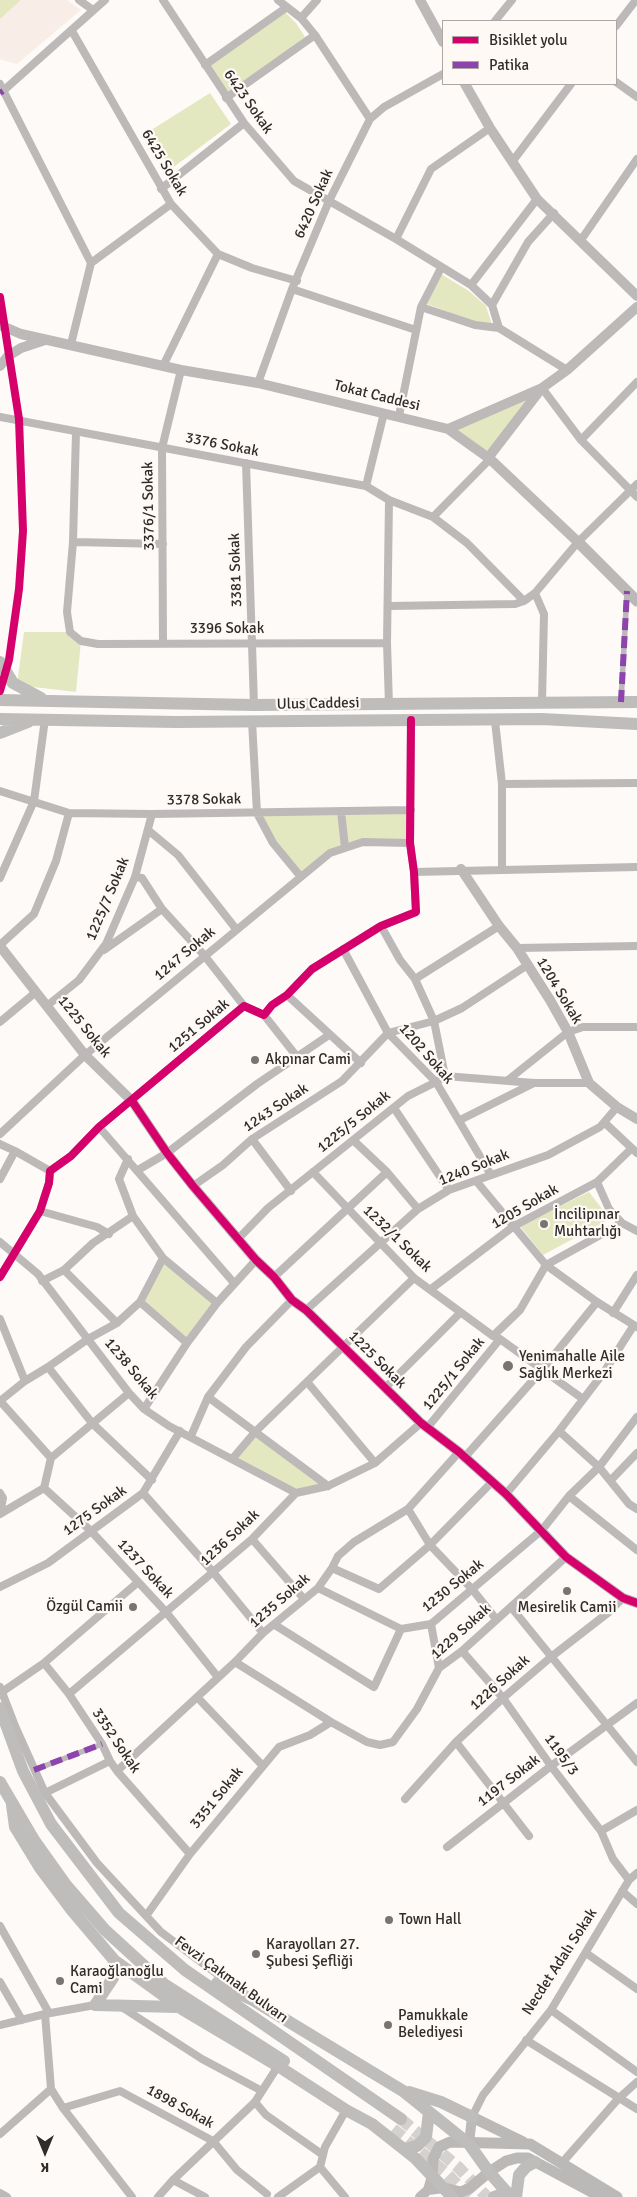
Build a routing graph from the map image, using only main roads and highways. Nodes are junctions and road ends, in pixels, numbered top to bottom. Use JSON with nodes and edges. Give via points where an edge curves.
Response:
{"nodes":[{"id":1,"x":578,"y":542,"type":"road end"},
{"id":2,"x":637,"y":601,"type":"edge"},
{"id":3,"x":0,"y":662,"type":"edge"},
{"id":4,"x":0,"y":700,"type":"edge"},
{"id":5,"x":43,"y":700,"type":"junction"},
{"id":6,"x":637,"y":702,"type":"edge"},
{"id":7,"x":0,"y":719,"type":"edge"},
{"id":8,"x":42,"y":719,"type":"junction"},
{"id":9,"x":637,"y":724,"type":"edge"},
{"id":10,"x":0,"y":733,"type":"edge"},
{"id":11,"x":0,"y":1708,"type":"edge"},
{"id":12,"x":0,"y":1782,"type":"edge"},
{"id":13,"x":0,"y":1800,"type":"edge"},
{"id":14,"x":12,"y":1805,"type":"junction"},
{"id":15,"x":15,"y":1827,"type":"junction"},
{"id":16,"x":152,"y":1942,"type":"junction"},
{"id":17,"x":114,"y":1960,"type":"junction"},
{"id":18,"x":179,"y":2007,"type":"junction"},
{"id":19,"x":402,"y":2090,"type":"junction"},
{"id":20,"x":429,"y":2112,"type":"junction"},
{"id":21,"x":472,"y":2117,"type":"joint"},
{"id":22,"x":401,"y":2119,"type":"tunnel mouth"},
{"id":23,"x":393,"y":2129,"type":"tunnel mouth"},
{"id":24,"x":469,"y":2144,"type":"junction"},
{"id":25,"x":530,"y":2144,"type":"junction"},
{"id":26,"x":405,"y":2149,"type":"junction"},
{"id":27,"x":535,"y":2162,"type":"junction"},
{"id":28,"x":489,"y":2172,"type":"junction"},
{"id":29,"x":432,"y":2176,"type":"junction"},
{"id":30,"x":448,"y":2193,"type":"edge"},
{"id":31,"x":494,"y":2197,"type":"edge"},
{"id":32,"x":512,"y":2197,"type":"edge"},
{"id":33,"x":601,"y":2197,"type":"edge"},
{"id":34,"x":618,"y":2197,"type":"edge"}],
"edges":[{"from":1,"to":2,"type":"main road","name":"Tokat Caddesi"},
{"from":3,"to":5,"type":"main road","via":[[13,683]]},
{"from":4,"to":5,"type":"main road","name":"Ulus Caddesi"},
{"from":5,"to":6,"type":"main road","name":"Ulus Caddesi","via":[[254,705]]},
{"from":7,"to":8,"type":"main road","name":"Ulus Caddesi"},
{"from":8,"to":9,"type":"main road","name":"Ulus Caddesi","via":[[176,722],[542,719]]},
{"from":8,"to":10,"type":"main road"},
{"from":11,"to":16,"type":"main road","name":"Fevzi Çakmak Bulvarı","via":[[23,1772],[51,1824],[119,1914]]},
{"from":12,"to":14,"type":"main road"},
{"from":13,"to":15,"type":"main road"},
{"from":14,"to":15,"type":"main road"},
{"from":14,"to":23,"type":"main road","via":[[66,1885],[106,1930],[164,1984]]},
{"from":15,"to":17,"type":"main road","via":[[40,1868]]},
{"from":16,"to":19,"type":"main road","via":[[204,1976],[253,2000]]},
{"from":16,"to":22,"type":"main road","name":"Fevzi Çakmak Bulvarı","via":[[185,1970]]},
{"from":17,"to":18,"type":"main road"},
{"from":17,"to":18,"type":"main road","via":[[113,1978],[95,2005]]},
{"from":18,"to":26,"type":"main road","via":[[372,2124]]},
{"from":19,"to":20,"type":"main road"},
{"from":19,"to":21,"type":"main road","via":[[441,2102]]},
{"from":20,"to":24,"type":"main road"},
{"from":20,"to":26,"type":"main road","via":[[426,2137],[417,2146]]},
{"from":21,"to":25,"type":"main road"},
{"from":24,"to":25,"type":"main road"},
{"from":24,"to":28,"type":"main road"},
{"from":24,"to":29,"type":"main road","via":[[450,2142],[439,2148],[433,2159]]},
{"from":25,"to":34,"type":"main road"},
{"from":26,"to":29,"type":"main road"},
{"from":27,"to":28,"type":"main road","via":[[516,2158]]},
{"from":27,"to":32,"type":"main road","via":[[519,2176]]},
{"from":27,"to":33,"type":"main road"},
{"from":28,"to":30,"type":"main road","via":[[470,2188]]},
{"from":28,"to":32,"type":"main road"},
{"from":29,"to":30,"type":"main road"},
{"from":31,"to":32,"type":"main road"}]}
